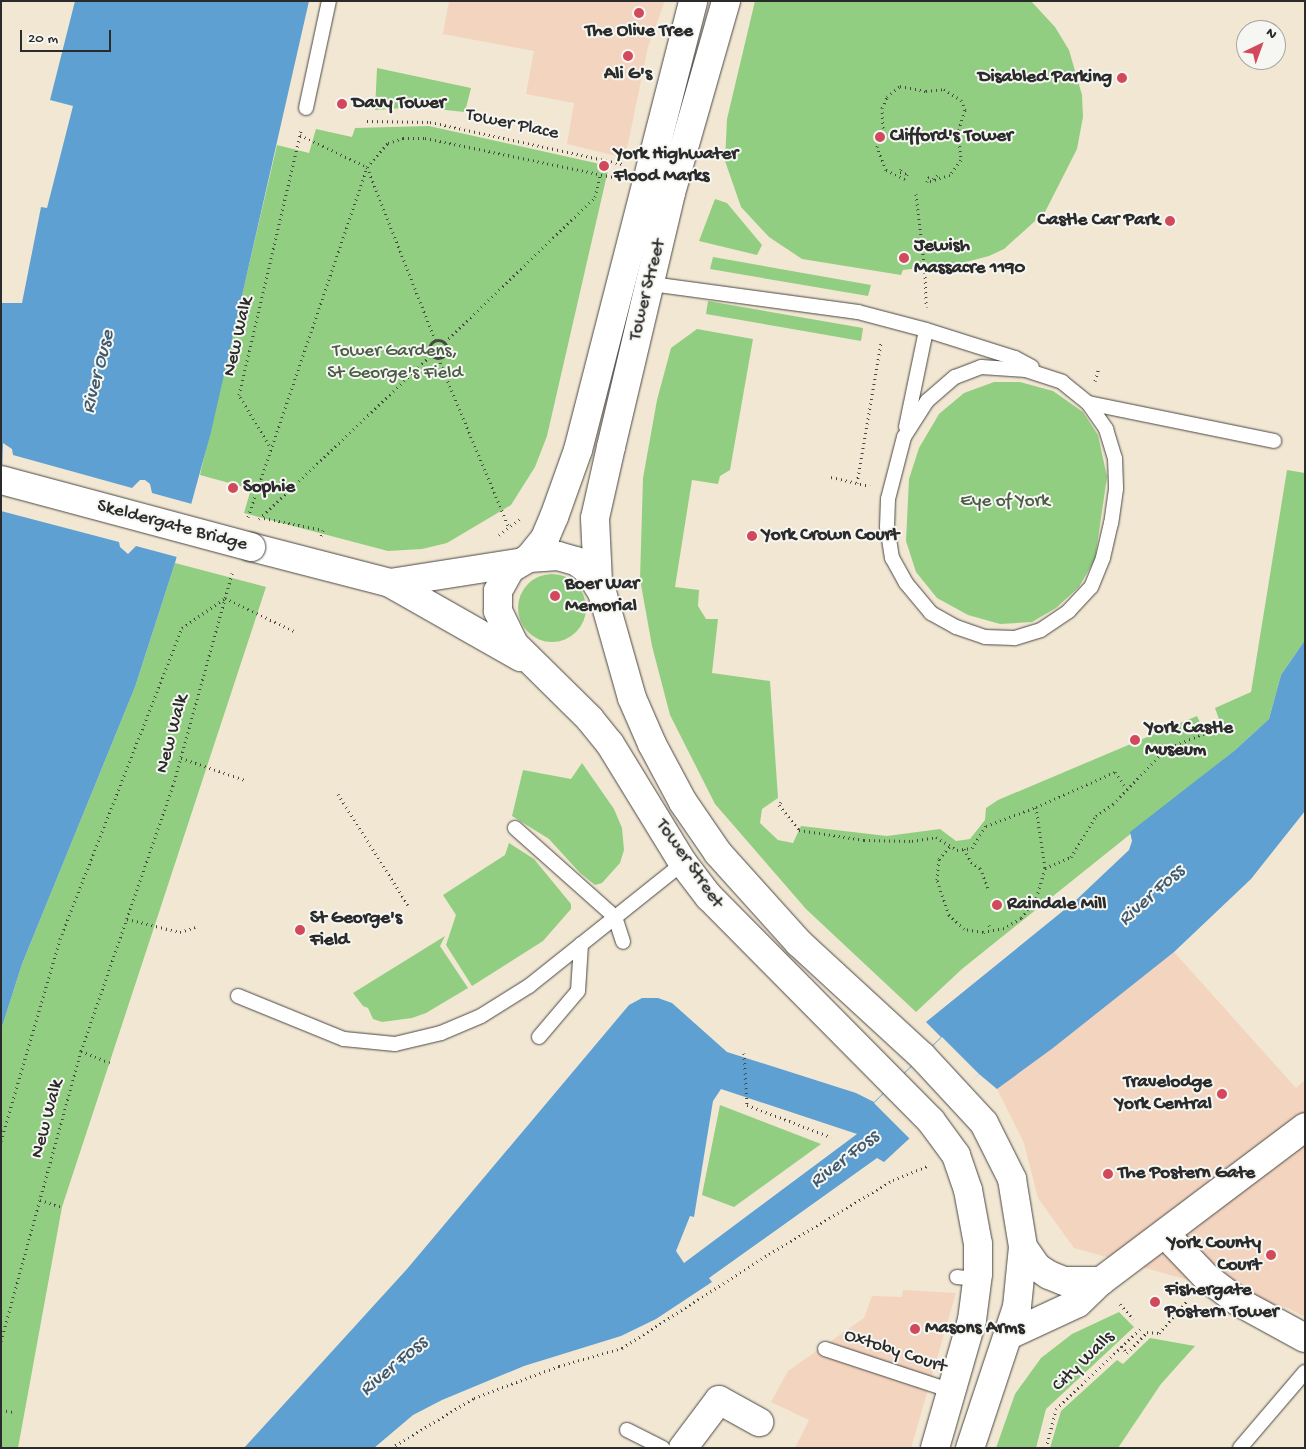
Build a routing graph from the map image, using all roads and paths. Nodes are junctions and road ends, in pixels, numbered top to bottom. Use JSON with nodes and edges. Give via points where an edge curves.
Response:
{"nodes":[{"id":1,"x":329,"y":1,"type":"edge"},
{"id":2,"x":692,"y":1,"type":"edge"},
{"id":3,"x":726,"y":1,"type":"edge"},
{"id":4,"x":306,"y":108,"type":"dead end"},
{"id":5,"x":367,"y":121,"type":"dead end"},
{"id":6,"x":367,"y":166,"type":"junction"},
{"id":7,"x":649,"y":169,"type":"junction"},
{"id":8,"x":901,"y":172,"type":"dead end"},
{"id":9,"x":600,"y":175,"type":"junction"},
{"id":10,"x":937,"y":175,"type":"dead end"},
{"id":11,"x":624,"y":180,"type":"dead end"},
{"id":12,"x":916,"y":194,"type":"dead end"},
{"id":13,"x":620,"y":279,"type":"junction"},
{"id":14,"x":648,"y":284,"type":"junction"},
{"id":15,"x":926,"y":330,"type":"junction"},
{"id":16,"x":435,"y":340,"type":"junction"},
{"id":17,"x":445,"y":342,"type":"junction"},
{"id":18,"x":431,"y":355,"type":"junction"},
{"id":19,"x":438,"y":358,"type":"junction"},
{"id":20,"x":877,"y":364,"type":"dead end"},
{"id":21,"x":1062,"y":382,"type":"junction"},
{"id":22,"x":1088,"y":403,"type":"junction"},
{"id":23,"x":904,"y":436,"type":"junction"},
{"id":24,"x":1274,"y":441,"type":"dead end"},
{"id":25,"x":270,"y":446,"type":"junction"},
{"id":26,"x":831,"y":477,"type":"dead end"},
{"id":27,"x":1,"y":480,"type":"edge"},
{"id":28,"x":858,"y":483,"type":"junction"},
{"id":29,"x":870,"y":486,"type":"dead end"},
{"id":30,"x":523,"y":516,"type":"dead end"},
{"id":31,"x":246,"y":524,"type":"dead end"},
{"id":32,"x":509,"y":528,"type":"junction"},
{"id":33,"x":323,"y":530,"type":"dead end"},
{"id":34,"x":496,"y":537,"type":"dead end"},
{"id":35,"x":523,"y":561,"type":"junction"},
{"id":36,"x":233,"y":570,"type":"dead end"},
{"id":37,"x":598,"y":582,"type":"junction"},
{"id":38,"x":390,"y":583,"type":"junction"},
{"id":39,"x":225,"y":598,"type":"junction"},
{"id":40,"x":294,"y":631,"type":"dead end"},
{"id":41,"x":530,"y":664,"type":"junction"},
{"id":42,"x":1205,"y":733,"type":"dead end"},
{"id":43,"x":181,"y":758,"type":"junction"},
{"id":44,"x":245,"y":780,"type":"dead end"},
{"id":45,"x":1126,"y":787,"type":"junction"},
{"id":46,"x":338,"y":794,"type":"dead end"},
{"id":47,"x":781,"y":802,"type":"dead end"},
{"id":48,"x":1036,"y":807,"type":"junction"},
{"id":49,"x":515,"y":828,"type":"dead end"},
{"id":50,"x":949,"y":847,"type":"junction"},
{"id":51,"x":964,"y":849,"type":"junction"},
{"id":52,"x":683,"y":863,"type":"junction"},
{"id":53,"x":1045,"y":868,"type":"junction"},
{"id":54,"x":989,"y":890,"type":"dead end"},
{"id":55,"x":408,"y":905,"type":"dead end"},
{"id":56,"x":615,"y":917,"type":"junction"},
{"id":57,"x":127,"y":919,"type":"junction"},
{"id":58,"x":989,"y":925,"type":"dead end"},
{"id":59,"x":195,"y":927,"type":"dead end"},
{"id":60,"x":991,"y":930,"type":"junction"},
{"id":61,"x":623,"y":942,"type":"dead end"},
{"id":62,"x":581,"y":944,"type":"junction"},
{"id":63,"x":238,"y":996,"type":"dead end"},
{"id":64,"x":539,"y":1037,"type":"dead end"},
{"id":65,"x":81,"y":1051,"type":"junction"},
{"id":66,"x":744,"y":1053,"type":"dead end"},
{"id":67,"x":110,"y":1063,"type":"dead end"},
{"id":68,"x":1305,"y":1127,"type":"edge"},
{"id":69,"x":831,"y":1137,"type":"dead end"},
{"id":70,"x":1,"y":1142,"type":"edge"},
{"id":71,"x":928,"y":1166,"type":"dead end"},
{"id":72,"x":40,"y":1200,"type":"junction"},
{"id":73,"x":62,"y":1207,"type":"dead end"},
{"id":74,"x":1165,"y":1234,"type":"junction"},
{"id":75,"x":1023,"y":1247,"type":"junction"},
{"id":76,"x":1208,"y":1278,"type":"junction"},
{"id":77,"x":1101,"y":1281,"type":"junction"},
{"id":78,"x":1140,"y":1329,"type":"dead end"},
{"id":79,"x":1009,"y":1335,"type":"junction"},
{"id":80,"x":1305,"y":1338,"type":"edge"},
{"id":81,"x":1,"y":1341,"type":"edge"},
{"id":82,"x":1121,"y":1346,"type":"junction"},
{"id":83,"x":825,"y":1349,"type":"dead end"},
{"id":84,"x":1305,"y":1372,"type":"edge"},
{"id":85,"x":952,"y":1391,"type":"junction"},
{"id":86,"x":1,"y":1410,"type":"edge"},
{"id":87,"x":13,"y":1412,"type":"dead end"},
{"id":88,"x":759,"y":1422,"type":"dead end"},
{"id":89,"x":627,"y":1430,"type":"dead end"},
{"id":90,"x":391,"y":1448,"type":"edge"},
{"id":91,"x":663,"y":1448,"type":"edge"},
{"id":92,"x":683,"y":1448,"type":"edge"},
{"id":93,"x":935,"y":1448,"type":"edge"},
{"id":94,"x":970,"y":1448,"type":"edge"},
{"id":95,"x":1046,"y":1448,"type":"edge"},
{"id":96,"x":1240,"y":1448,"type":"edge"}],
"edges":[{"from":1,"to":4,"type":"lane"},
{"from":2,"to":7,"type":"main road","name":"Tower Street"},
{"from":3,"to":14,"type":"main road","name":"Tower Street"},
{"from":5,"to":7,"type":"path","name":"Tower Place","via":[[430,122]]},
{"from":6,"to":9,"type":"path","via":[[388,143],[404,138],[425,138]]},
{"from":6,"to":16,"type":"path"},
{"from":6,"to":25,"type":"path"},
{"from":6,"to":25,"type":"path","name":"New Walk","via":[[300,134],[239,395]]},
{"from":7,"to":13,"type":"main road","name":"Tower Street"},
{"from":8,"to":10,"type":"path","via":[[886,170],[877,146],[883,128],[882,108],[886,97],[900,86],[926,91],[944,89],[961,100],[965,110],[958,131],[960,160],[950,175],[932,180]]},
{"from":9,"to":11,"type":"path"},
{"from":9,"to":17,"type":"path","via":[[595,197]]},
{"from":12,"to":15,"type":"path","via":[[926,272]]},
{"from":13,"to":14,"type":"lane"},
{"from":13,"to":35,"type":"main road","name":"Tower Street","via":[[568,484],[545,538]]},
{"from":14,"to":15,"type":"lane","via":[[858,312]]},
{"from":14,"to":37,"type":"main road","name":"Tower Street","via":[[595,518]]},
{"from":15,"to":21,"type":"lane","via":[[1015,358]]},
{"from":15,"to":23,"type":"lane"},
{"from":16,"to":17,"type":"path"},
{"from":16,"to":18,"type":"path","via":[[429,346]]},
{"from":17,"to":19,"type":"path","via":[[447,352]]},
{"from":18,"to":19,"type":"path"},
{"from":18,"to":33,"type":"path","via":[[261,517]]},
{"from":19,"to":32,"type":"path"},
{"from":20,"to":28,"type":"path"},
{"from":21,"to":22,"type":"lane"},
{"from":21,"to":23,"type":"lane","via":[[1026,370],[982,367],[955,377],[927,401]]},
{"from":22,"to":23,"type":"lane","via":[[1106,429],[1115,458],[1116,489],[1103,558],[1091,587],[1069,612],[1041,630],[1014,638],[985,637],[956,628],[930,612],[906,583],[892,558],[887,527],[888,499]]},
{"from":22,"to":24,"type":"lane"},
{"from":25,"to":31,"type":"path"},
{"from":26,"to":28,"type":"path"},
{"from":27,"to":38,"type":"main road","name":"Skeldergate Bridge","bridge":true},
{"from":28,"to":29,"type":"path"},
{"from":30,"to":32,"type":"path"},
{"from":32,"to":34,"type":"path"},
{"from":35,"to":37,"type":"main road","via":[[558,556],[576,561]]},
{"from":35,"to":38,"type":"main road"},
{"from":35,"to":41,"type":"main road","name":"Tower Street","via":[[500,584],[498,611],[514,644]]},
{"from":36,"to":39,"type":"path","name":"New Walk"},
{"from":37,"to":75,"type":"main road","name":"Tower Street","via":[[632,698],[683,802],[713,845],[799,943],[922,1056],[984,1123],[1012,1179]]},
{"from":38,"to":41,"type":"main road"},
{"from":39,"to":40,"type":"path"},
{"from":39,"to":43,"type":"path","name":"New Walk"},
{"from":39,"to":70,"type":"path","via":[[182,628],[60,939]]},
{"from":41,"to":52,"type":"main road","name":"Tower Street","via":[[590,719],[605,738]]},
{"from":42,"to":45,"type":"path","via":[[1166,749]]},
{"from":43,"to":44,"type":"path"},
{"from":43,"to":57,"type":"path","name":"New Walk"},
{"from":45,"to":48,"type":"path","via":[[1115,772]]},
{"from":45,"to":53,"type":"path","via":[[1113,804],[1096,816],[1071,857]]},
{"from":46,"to":55,"type":"path"},
{"from":47,"to":50,"type":"path","via":[[779,805],[799,830],[864,840],[912,841],[936,837]]},
{"from":48,"to":51,"type":"path","via":[[986,826],[972,848]]},
{"from":48,"to":53,"type":"path"},
{"from":49,"to":56,"type":"lane"},
{"from":50,"to":51,"type":"path"},
{"from":50,"to":60,"type":"path","via":[[939,859],[937,880],[949,915],[964,928]]},
{"from":51,"to":54,"type":"path","via":[[971,862],[980,868]]},
{"from":52,"to":56,"type":"lane"},
{"from":52,"to":85,"type":"main road","name":"Tower Street","via":[[709,898],[741,932],[931,1121],[948,1141],[963,1170],[978,1244],[967,1278],[972,1320]]},
{"from":53,"to":60,"type":"path","via":[[1035,902],[1021,918],[1004,928]]},
{"from":56,"to":61,"type":"lane"},
{"from":56,"to":62,"type":"lane"},
{"from":57,"to":59,"type":"path","via":[[180,932]]},
{"from":57,"to":65,"type":"path","name":"New Walk"},
{"from":58,"to":60,"type":"path"},
{"from":62,"to":63,"type":"lane","via":[[529,986],[481,1016],[441,1033],[395,1044],[344,1039]]},
{"from":62,"to":64,"type":"lane","via":[[578,991]]},
{"from":65,"to":67,"type":"path"},
{"from":65,"to":72,"type":"path","name":"New Walk"},
{"from":66,"to":69,"type":"path","via":[[747,1105]]},
{"from":68,"to":74,"type":"main road"},
{"from":71,"to":90,"type":"path","via":[[893,1180],[622,1348],[559,1366],[474,1398]]},
{"from":72,"to":73,"type":"path"},
{"from":72,"to":81,"type":"path","name":"New Walk"},
{"from":74,"to":76,"type":"main road"},
{"from":74,"to":77,"type":"main road"},
{"from":75,"to":77,"type":"main road","via":[[1037,1267],[1049,1275],[1064,1281]]},
{"from":75,"to":79,"type":"main road","via":[[1017,1307]]},
{"from":76,"to":80,"type":"main road","via":[[1237,1301]]},
{"from":76,"to":82,"type":"path","via":[[1159,1333],[1147,1332],[1127,1352]]},
{"from":77,"to":79,"type":"main road","via":[[1078,1304]]},
{"from":78,"to":82,"type":"path","name":"City Walls"},
{"from":79,"to":94,"type":"main road"},
{"from":82,"to":95,"type":"path","name":"City Walls","via":[[1056,1409]]},
{"from":83,"to":85,"type":"lane","name":"Oxtoby Court"},
{"from":84,"to":96,"type":"lane"},
{"from":85,"to":93,"type":"main road","name":"Tower Street"},
{"from":86,"to":87,"type":"path"},
{"from":88,"to":92,"type":"main road","via":[[719,1400]]},
{"from":89,"to":91,"type":"lane"}]}
